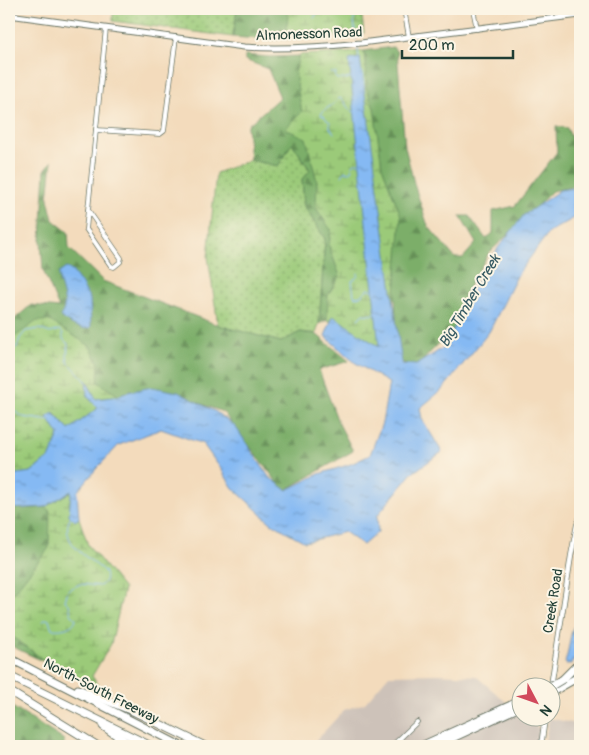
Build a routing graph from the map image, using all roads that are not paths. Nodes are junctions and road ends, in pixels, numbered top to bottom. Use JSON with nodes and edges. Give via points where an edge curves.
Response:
{"nodes":[{"id":1,"x":404,"y":9,"type":"edge"},
{"id":2,"x":473,"y":9,"type":"edge"},
{"id":3,"x":9,"y":15,"type":"edge"},
{"id":4,"x":580,"y":15,"type":"edge"},
{"id":5,"x":106,"y":28,"type":"junction"},
{"id":6,"x":477,"y":29,"type":"junction"},
{"id":7,"x":409,"y":37,"type":"junction"},
{"id":8,"x":176,"y":38,"type":"junction"},
{"id":9,"x":96,"y":130,"type":"junction"},
{"id":10,"x":88,"y":210,"type":"junction"},
{"id":11,"x":580,"y":518,"type":"edge"},
{"id":12,"x":9,"y":658,"type":"edge"},
{"id":13,"x":580,"y":662,"type":"edge"},
{"id":14,"x":36,"y":672,"type":"junction"},
{"id":15,"x":9,"y":676,"type":"edge"},
{"id":16,"x":580,"y":676,"type":"edge"},
{"id":17,"x":551,"y":678,"type":"edge"},
{"id":18,"x":562,"y":680,"type":"edge"},
{"id":19,"x":562,"y":686,"type":"edge"},
{"id":20,"x":9,"y":691,"type":"edge"},
{"id":21,"x":512,"y":705,"type":"edge"},
{"id":22,"x":512,"y":710,"type":"edge"},
{"id":23,"x":89,"y":716,"type":"junction"},
{"id":24,"x":417,"y":722,"type":"dead end"},
{"id":25,"x":543,"y":728,"type":"edge"},
{"id":26,"x":580,"y":735,"type":"edge"},
{"id":27,"x":446,"y":738,"type":"junction"},
{"id":28,"x":580,"y":742,"type":"edge"},
{"id":29,"x":98,"y":746,"type":"edge"},
{"id":30,"x":132,"y":746,"type":"edge"},
{"id":31,"x":150,"y":746,"type":"edge"},
{"id":32,"x":181,"y":746,"type":"edge"},
{"id":33,"x":205,"y":746,"type":"edge"},
{"id":34,"x":394,"y":746,"type":"edge"},
{"id":35,"x":421,"y":746,"type":"edge"},
{"id":36,"x":435,"y":746,"type":"edge"},
{"id":37,"x":540,"y":746,"type":"edge"},
{"id":38,"x":578,"y":746,"type":"edge"}],
"edges":[{"from":1,"to":7,"type":"street"},
{"from":2,"to":6,"type":"street"},
{"from":3,"to":5,"type":"main road","name":"Almonesson Road"},
{"from":4,"to":6,"type":"main road","name":"Almonesson Road"},
{"from":5,"to":8,"type":"main road","name":"Almonesson Road"},
{"from":5,"to":9,"type":"street"},
{"from":6,"to":7,"type":"main road","name":"Almonesson Road"},
{"from":7,"to":8,"type":"main road","name":"Almonesson Road","via":[[302,48],[244,47]]},
{"from":8,"to":9,"type":"street","via":[[164,131],[160,134]]},
{"from":9,"to":10,"type":"street"},
{"from":10,"to":10,"type":"street","via":[[86,228],[114,267],[121,258]]},
{"from":11,"to":17,"type":"street","name":"Creek Road"},
{"from":12,"to":14,"type":"highway","name":"North-South Freeway"},
{"from":13,"to":18,"type":"highway","bridge":true},
{"from":14,"to":32,"type":"highway","name":"North-South Freeway"},
{"from":14,"to":33,"type":"highway","via":[[135,712]]},
{"from":15,"to":23,"type":"highway","name":"North-South Freeway"},
{"from":16,"to":19,"type":"highway"},
{"from":20,"to":29,"type":"highway"},
{"from":21,"to":27,"type":"highway"},
{"from":22,"to":27,"type":"highway"},
{"from":23,"to":30,"type":"highway"},
{"from":23,"to":31,"type":"highway","name":"North-South Freeway"},
{"from":24,"to":34,"type":"street"},
{"from":25,"to":37,"type":"street"},
{"from":26,"to":38,"type":"highway"},
{"from":27,"to":35,"type":"highway"},
{"from":27,"to":36,"type":"highway"},
{"from":28,"to":38,"type":"highway"}]}
